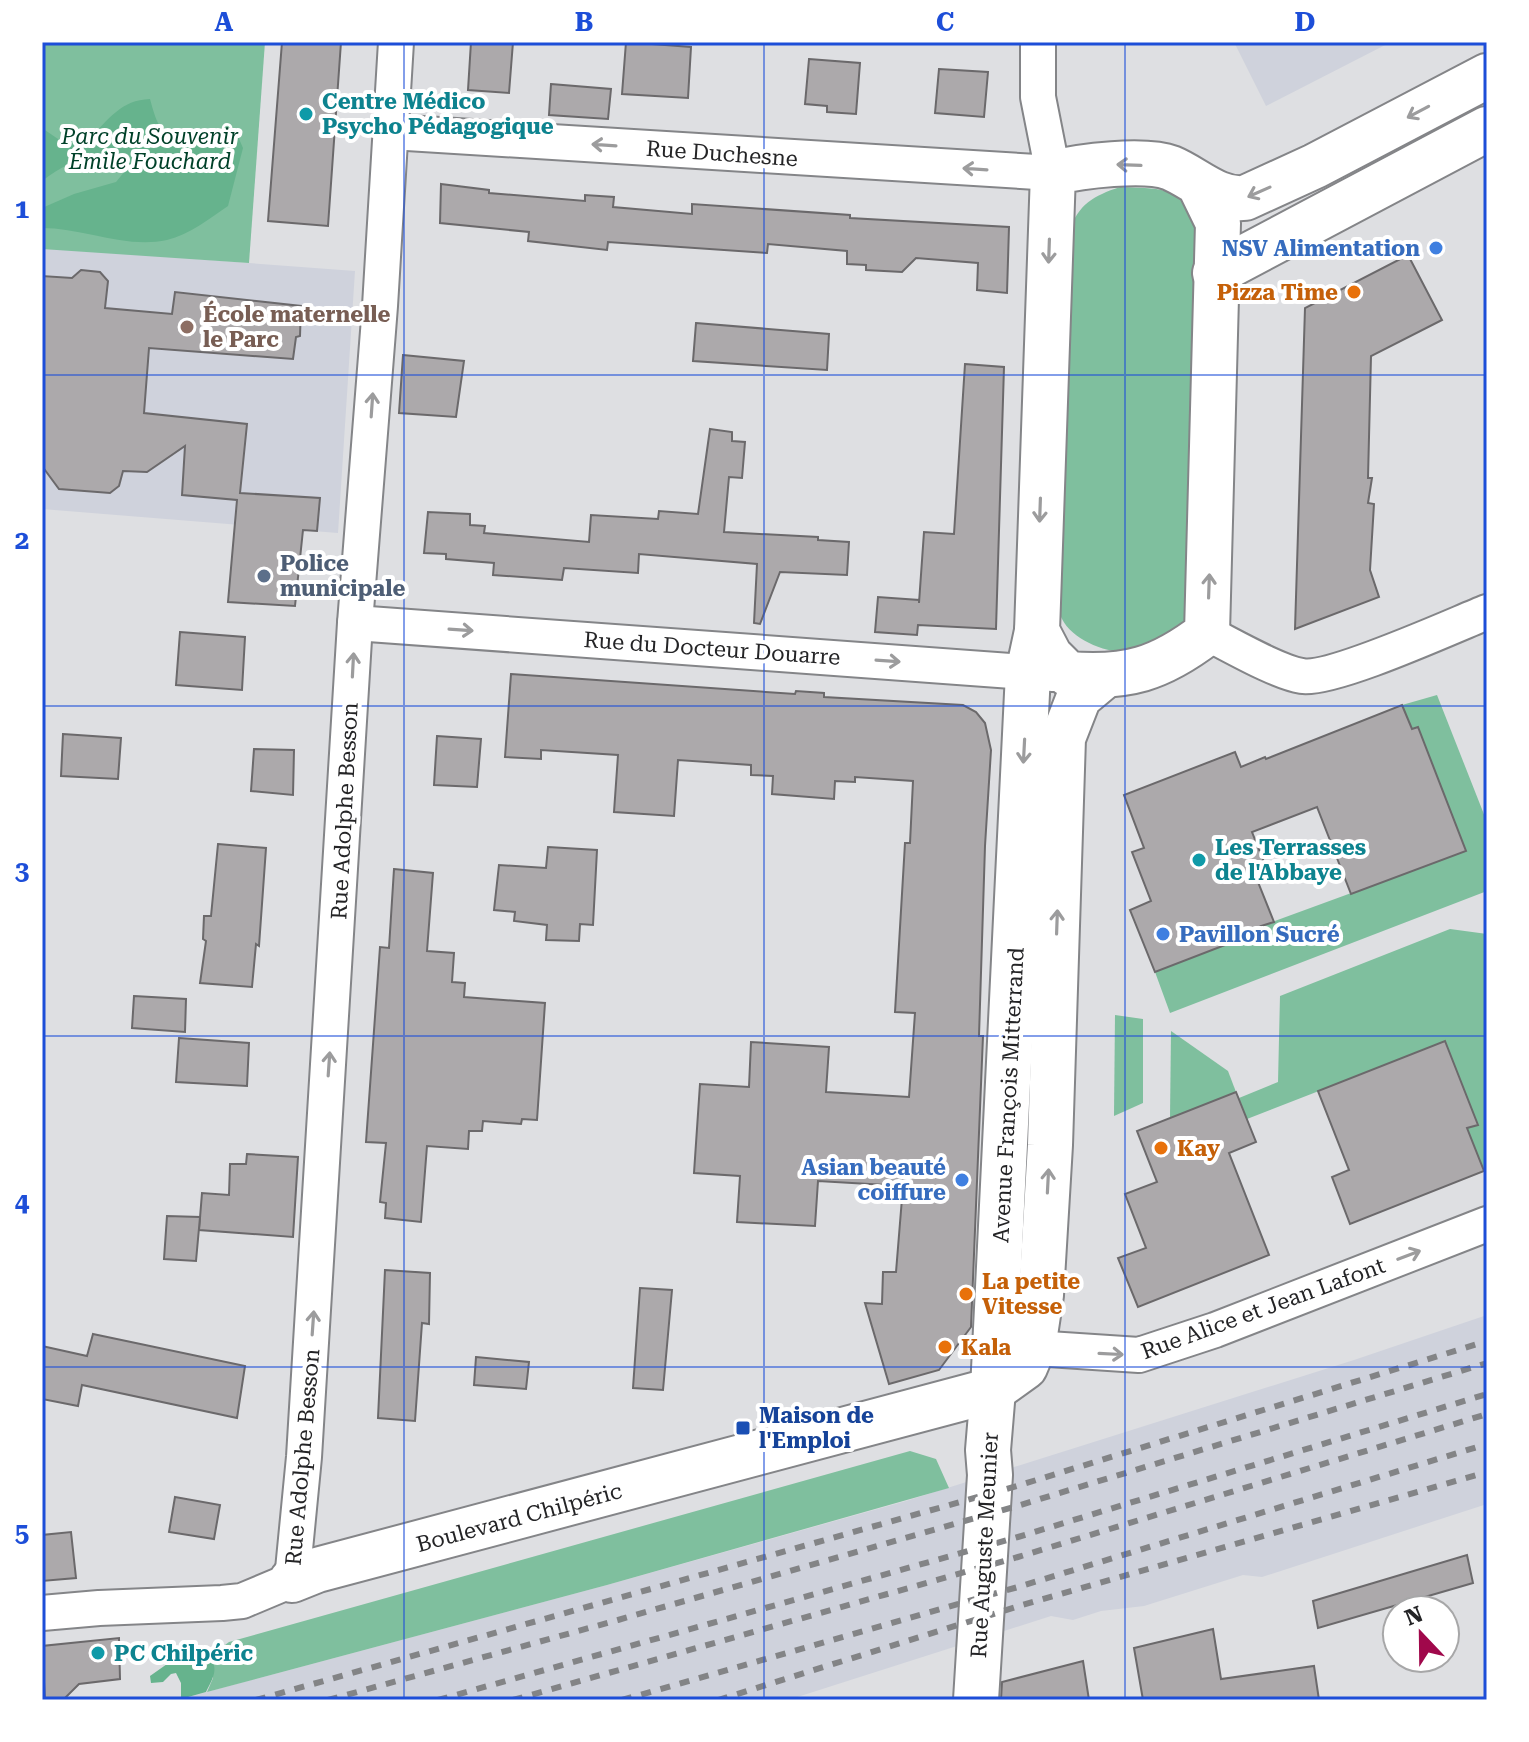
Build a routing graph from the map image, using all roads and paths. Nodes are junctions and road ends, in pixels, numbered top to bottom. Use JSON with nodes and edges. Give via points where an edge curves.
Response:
{"nodes":[{"id":1,"x":396,"y":42,"type":"edge"},
{"id":2,"x":1038,"y":42,"type":"edge"},
{"id":3,"x":1487,"y":76,"type":"edge"},
{"id":4,"x":1487,"y":129,"type":"edge"},
{"id":5,"x":391,"y":132,"type":"junction"},
{"id":6,"x":1053,"y":173,"type":"junction"},
{"id":7,"x":1200,"y":186,"type":"junction"},
{"id":8,"x":1215,"y":273,"type":"junction"},
{"id":9,"x":1487,"y":612,"type":"edge"},
{"id":10,"x":355,"y":623,"type":"junction"},
{"id":11,"x":1207,"y":633,"type":"junction"},
{"id":12,"x":1066,"y":675,"type":"junction"},
{"id":13,"x":1487,"y":1224,"type":"edge"},
{"id":14,"x":1033,"y":1348,"type":"junction"},
{"id":15,"x":993,"y":1390,"type":"junction"},
{"id":16,"x":292,"y":1580,"type":"junction"},
{"id":17,"x":42,"y":1613,"type":"edge"},
{"id":18,"x":976,"y":1700,"type":"edge"}],
"edges":[{"from":1,"to":5,"type":"street","name":"Rue Adolphe Besson"},
{"from":2,"to":6,"type":"street","via":[[1038,97]]},
{"from":3,"to":7,"type":"main road","one_way":true,"via":[[1245,198]]},
{"from":4,"to":8,"type":"main road"},
{"from":6,"to":5,"type":"street","name":"Rue Duchesne","one_way":true},
{"from":10,"to":5,"type":"street","name":"Rue Adolphe Besson","one_way":true},
{"from":7,"to":6,"type":"main road","one_way":true,"via":[[1169,167],[1079,166]]},
{"from":6,"to":12,"type":"main road","name":"Avenue François Mitterrand","one_way":true,"via":[[1037,631]]},
{"from":7,"to":8,"type":"main road","via":[[1218,223]]},
{"from":11,"to":8,"type":"main road","one_way":true},
{"from":9,"to":11,"type":"street","via":[[1331,673],[1303,676]]},
{"from":10,"to":12,"type":"street","name":"Rue du Docteur Douarre","one_way":true},
{"from":16,"to":10,"type":"street","name":"Rue Adolphe Besson","one_way":true},
{"from":11,"to":12,"type":"main road","via":[[1179,655],[1150,667]]},
{"from":14,"to":12,"type":"main road","name":"Avenue François Mitterrand","one_way":true,"via":[[1045,1245],[1063,738],[1079,697]]},
{"from":12,"to":15,"type":"main road","name":"Avenue François Mitterrand","one_way":true},
{"from":14,"to":13,"type":"street","name":"Rue Alice et Jean Lafont","one_way":true,"via":[[1139,1355]]},
{"from":14,"to":15,"type":"main road","via":[[1025,1367]]},
{"from":15,"to":16,"type":"main road","name":"Boulevard Chilpéric"},
{"from":15,"to":18,"type":"main road","name":"Rue Auguste Meunier"},
{"from":16,"to":17,"type":"street","name":"Boulevard Chilpéric","via":[[242,1601]]}]}
